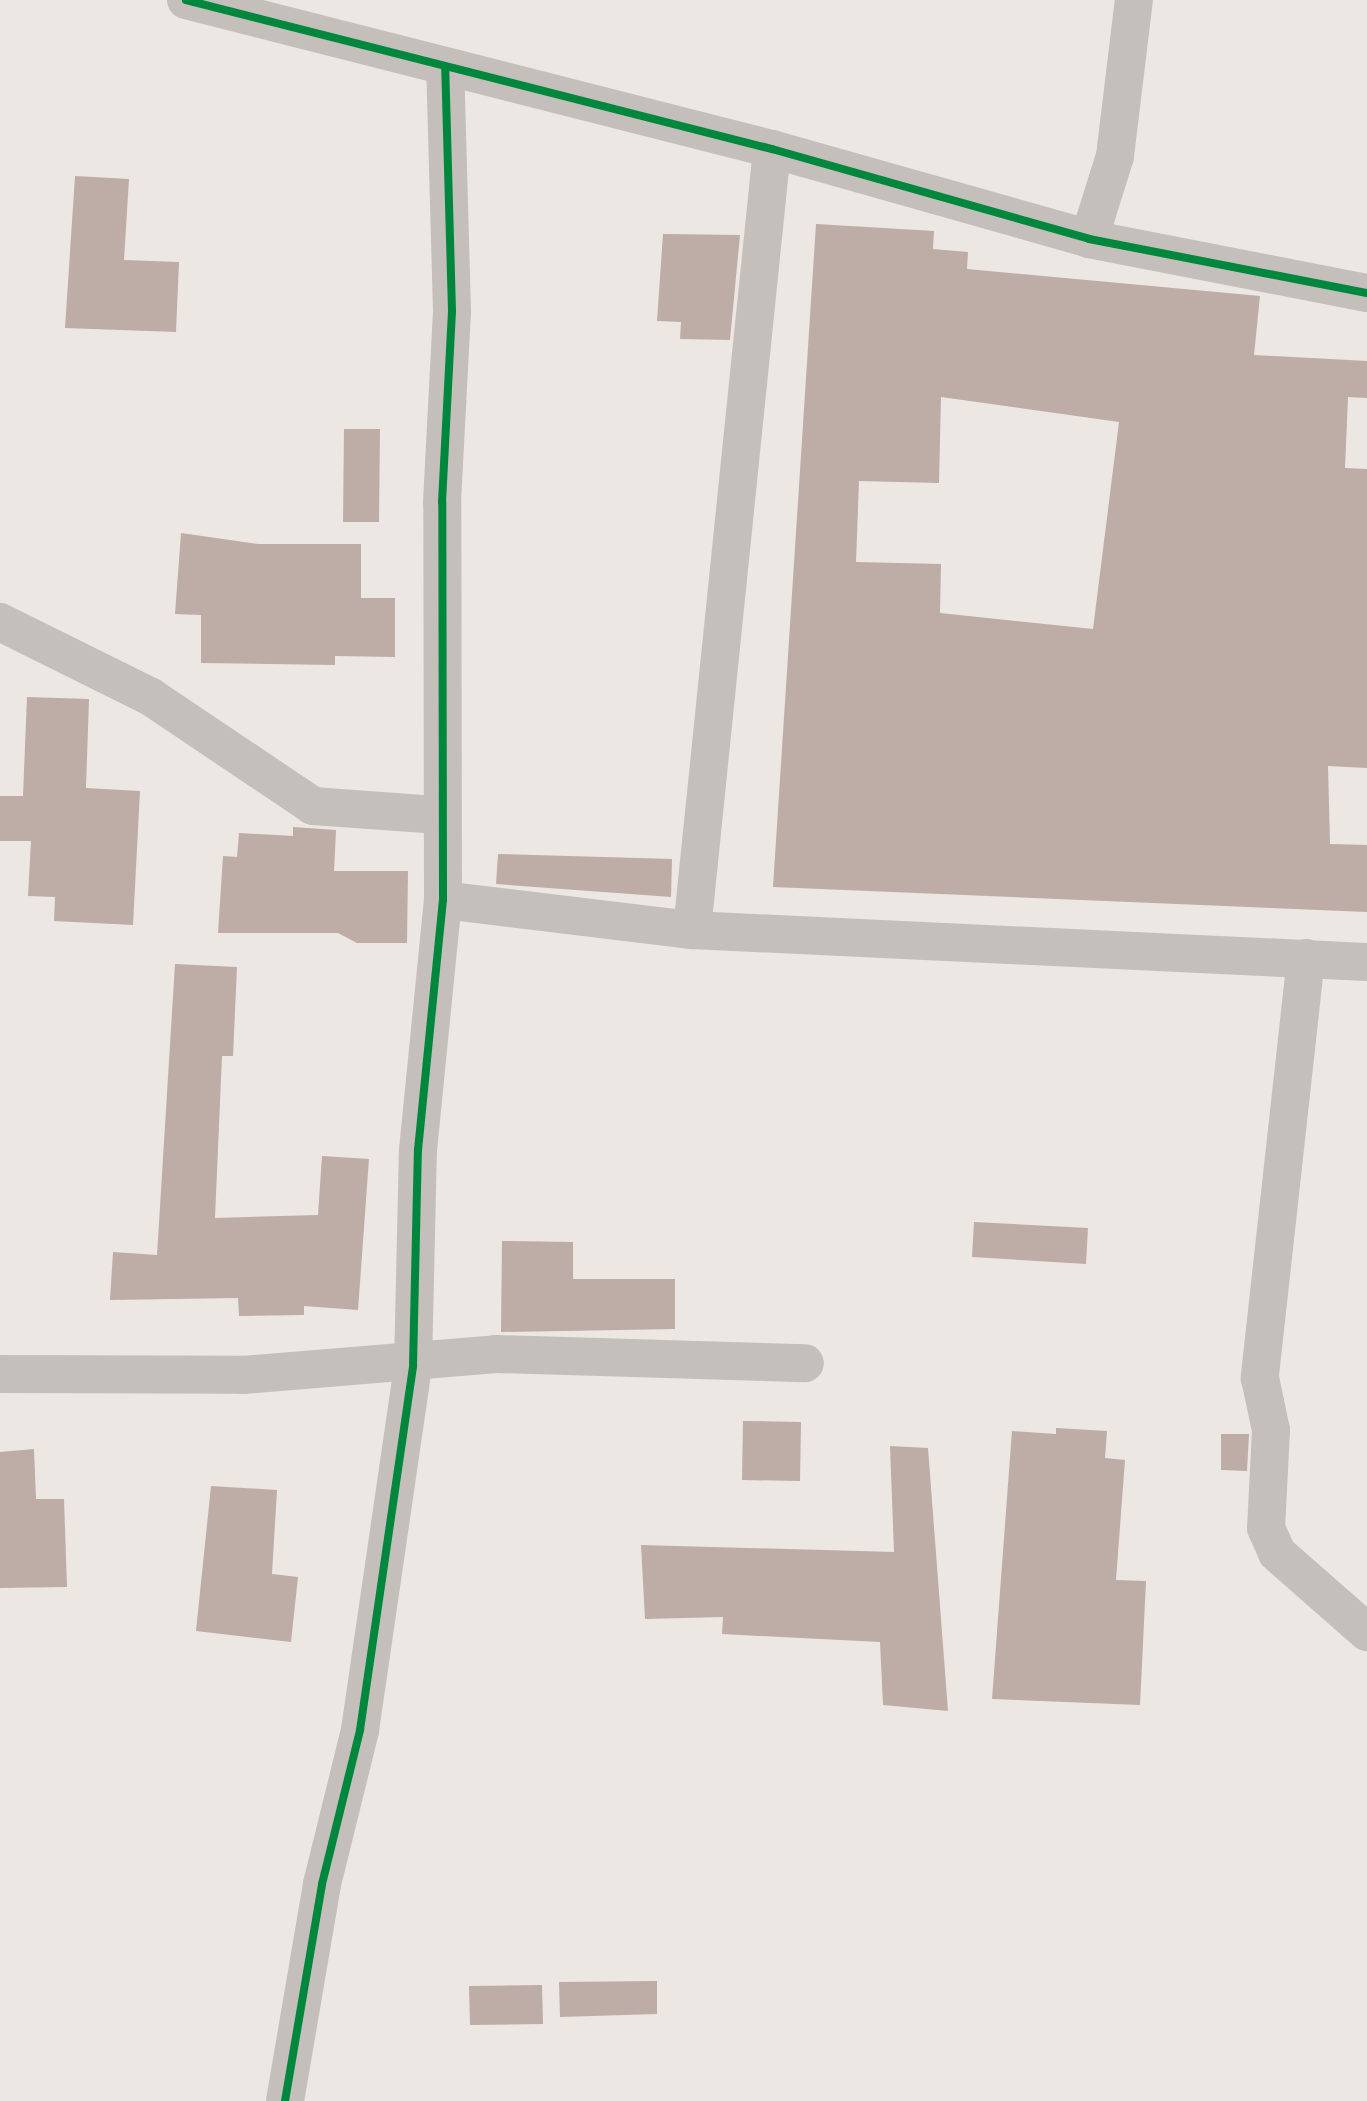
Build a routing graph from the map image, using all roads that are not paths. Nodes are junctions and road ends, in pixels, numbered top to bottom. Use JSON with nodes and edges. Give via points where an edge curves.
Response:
{"nodes":[{"id":1,"x":186,"y":0,"type":"edge"},
{"id":2,"x":1134,"y":0,"type":"edge"},
{"id":3,"x":445,"y":67,"type":"junction"},
{"id":4,"x":772,"y":149,"type":"junction"},
{"id":5,"x":1089,"y":239,"type":"junction"},
{"id":6,"x":1367,"y":293,"type":"edge"},
{"id":7,"x":0,"y":622,"type":"edge"},
{"id":8,"x":440,"y":815,"type":"junction"},
{"id":9,"x":443,"y":900,"type":"junction"},
{"id":10,"x":692,"y":930,"type":"junction"},
{"id":11,"x":1306,"y":958,"type":"junction"},
{"id":12,"x":1367,"y":962,"type":"edge"},
{"id":13,"x":805,"y":1363,"type":"dead end"},
{"id":14,"x":413,"y":1366,"type":"junction"},
{"id":15,"x":0,"y":1374,"type":"edge"},
{"id":16,"x":1367,"y":1632,"type":"edge"},
{"id":17,"x":285,"y":2101,"type":"edge"}],
"edges":[{"from":1,"to":3,"type":"street"},
{"from":2,"to":5,"type":"street","via":[[1115,156]]},
{"from":3,"to":4,"type":"street"},
{"from":3,"to":8,"type":"street","via":[[452,311],[442,502]]},
{"from":4,"to":5,"type":"street"},
{"from":4,"to":10,"type":"street"},
{"from":5,"to":6,"type":"street"},
{"from":7,"to":8,"type":"street","via":[[151,697],[313,806]]},
{"from":8,"to":9,"type":"street"},
{"from":9,"to":10,"type":"street"},
{"from":9,"to":14,"type":"street","via":[[418,1150]]},
{"from":10,"to":11,"type":"street"},
{"from":11,"to":12,"type":"street"},
{"from":11,"to":16,"type":"street","via":[[1260,1378],[1271,1430],[1266,1528],[1277,1553]]},
{"from":13,"to":14,"type":"street","via":[[496,1354]]},
{"from":14,"to":15,"type":"street","via":[[243,1375]]},
{"from":14,"to":17,"type":"street","via":[[362,1715],[322,1884]]}]}
